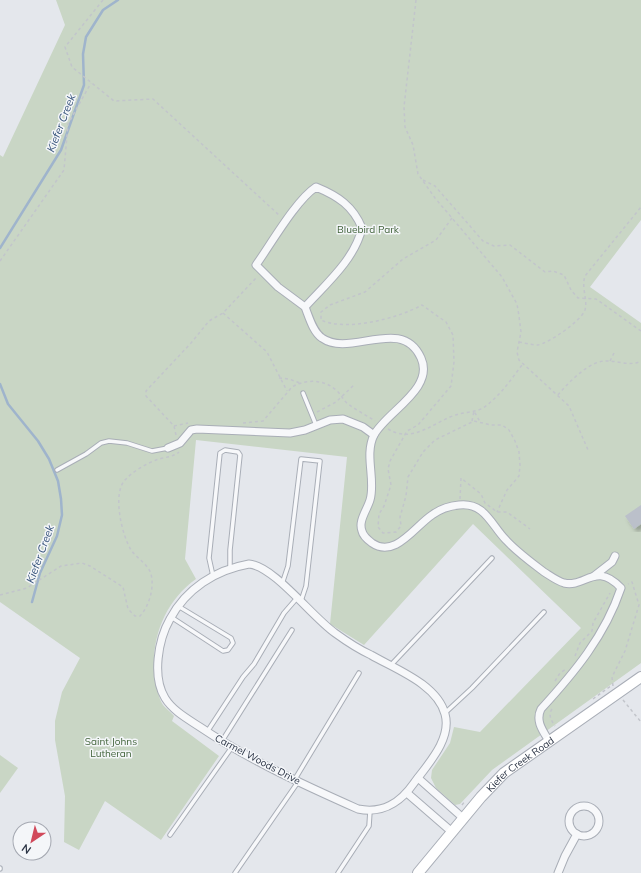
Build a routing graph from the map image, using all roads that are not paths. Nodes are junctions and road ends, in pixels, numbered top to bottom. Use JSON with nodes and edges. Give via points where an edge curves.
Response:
{"nodes":[{"id":1,"x":305,"y":307,"type":"junction"},
{"id":2,"x":303,"y":393,"type":"dead end"},
{"id":3,"x":316,"y":425,"type":"junction"},
{"id":4,"x":374,"y":435,"type":"junction"},
{"id":5,"x":168,"y":448,"type":"joint"},
{"id":6,"x":57,"y":470,"type":"dead end"},
{"id":7,"x":615,"y":556,"type":"dead end"},
{"id":8,"x":492,"y":558,"type":"dead end"},
{"id":9,"x":230,"y":568,"type":"junction"},
{"id":10,"x":213,"y":576,"type":"junction"},
{"id":11,"x":594,"y":576,"type":"junction"},
{"id":12,"x":282,"y":584,"type":"junction"},
{"id":13,"x":299,"y":600,"type":"junction"},
{"id":14,"x":178,"y":606,"type":"junction"},
{"id":15,"x":544,"y":612,"type":"dead end"},
{"id":16,"x":171,"y":617,"type":"junction"},
{"id":17,"x":292,"y":630,"type":"dead end"},
{"id":18,"x":391,"y":666,"type":"junction"},
{"id":19,"x":359,"y":673,"type":"dead end"},
{"id":20,"x":641,"y":677,"type":"edge"},
{"id":21,"x":445,"y":713,"type":"junction"},
{"id":22,"x":207,"y":732,"type":"junction"},
{"id":23,"x":549,"y":741,"type":"junction"},
{"id":24,"x":222,"y":742,"type":"junction"},
{"id":25,"x":232,"y":747,"type":"junction"},
{"id":26,"x":418,"y":778,"type":"junction"},
{"id":27,"x":297,"y":780,"type":"junction"},
{"id":28,"x":407,"y":793,"type":"junction"},
{"id":29,"x":370,"y":811,"type":"junction"},
{"id":30,"x":463,"y":818,"type":"junction"},
{"id":31,"x":452,"y":832,"type":"junction"},
{"id":32,"x":577,"y":834,"type":"junction"},
{"id":33,"x":170,"y":835,"type":"dead end"},
{"id":34,"x":235,"y":873,"type":"edge"},
{"id":35,"x":338,"y":873,"type":"edge"},
{"id":36,"x":418,"y":873,"type":"edge"},
{"id":37,"x":558,"y":873,"type":"edge"}],
"edges":[{"from":1,"to":1,"type":"street","via":[[348,257],[360,239],[362,228],[351,207],[330,192],[316,187],[309,192],[256,265],[278,287]]},
{"from":1,"to":4,"type":"street","via":[[314,328],[320,337],[328,342],[391,338],[409,343],[416,349],[424,368],[422,379]]},
{"from":2,"to":3,"type":"lane"},
{"from":3,"to":4,"type":"street","via":[[343,419],[363,427]]},
{"from":3,"to":5,"type":"street","via":[[290,433],[197,429],[191,430],[180,443]]},
{"from":4,"to":11,"type":"street","via":[[371,449],[371,499],[360,522],[363,535],[369,541],[382,547],[391,547],[402,541],[431,515],[441,509],[461,504],[477,507],[487,514],[514,548],[544,572],[560,581],[576,582]]},
{"from":5,"to":6,"type":"lane","via":[[152,451],[127,443],[109,441],[101,443]]},
{"from":7,"to":11,"type":"street","via":[[612,562]]},
{"from":8,"to":18,"type":"lane"},
{"from":9,"to":10,"type":"street","name":"Carmel Woods Drive"},
{"from":9,"to":10,"type":"lane","via":[[240,455],[238,452],[224,450],[220,453],[209,558]]},
{"from":9,"to":12,"type":"street","name":"Carmel Woods Drive","via":[[255,565]]},
{"from":10,"to":14,"type":"street","name":"Carmel Woods Drive","via":[[197,586]]},
{"from":11,"to":23,"type":"street","via":[[613,579],[621,588],[606,622],[574,673],[541,709],[538,716],[540,725]]},
{"from":12,"to":13,"type":"street","name":"Carmel Woods Drive"},
{"from":12,"to":13,"type":"lane","via":[[288,566],[301,459],[320,461],[306,586]]},
{"from":13,"to":18,"type":"street","name":"Carmel Woods Drive","via":[[322,624]]},
{"from":13,"to":22,"type":"lane","via":[[284,614],[254,664]]},
{"from":14,"to":16,"type":"street","name":"Carmel Woods Drive"},
{"from":14,"to":16,"type":"lane","via":[[231,638],[233,643],[228,650],[223,651]]},
{"from":15,"to":21,"type":"lane"},
{"from":16,"to":22,"type":"street","name":"Carmel Woods Drive","via":[[161,642],[159,675],[162,692],[173,708]]},
{"from":17,"to":24,"type":"lane"},
{"from":18,"to":21,"type":"street","name":"Carmel Woods Drive","via":[[434,695]]},
{"from":19,"to":27,"type":"lane"},
{"from":20,"to":23,"type":"street","name":"Kiefer Creek Road"},
{"from":21,"to":26,"type":"street","name":"Carmel Woods Drive","via":[[447,727],[444,739]]},
{"from":22,"to":24,"type":"street","name":"Carmel Woods Drive"},
{"from":23,"to":30,"type":"street","name":"Kiefer Creek Road","via":[[504,773]]},
{"from":24,"to":25,"type":"street","name":"Carmel Woods Drive"},
{"from":25,"to":27,"type":"street","name":"Carmel Woods Drive"},
{"from":25,"to":33,"type":"lane"},
{"from":26,"to":28,"type":"street","name":"Carmel Woods Drive"},
{"from":26,"to":30,"type":"street"},
{"from":27,"to":29,"type":"street","name":"Carmel Woods Drive","via":[[358,809]]},
{"from":27,"to":34,"type":"lane"},
{"from":28,"to":29,"type":"street","name":"Carmel Woods Drive","via":[[396,804]]},
{"from":28,"to":31,"type":"street"},
{"from":29,"to":35,"type":"lane","via":[[369,826]]},
{"from":30,"to":31,"type":"street","name":"Kiefer Creek Road"},
{"from":31,"to":36,"type":"street","name":"Kiefer Creek Road"},
{"from":32,"to":32,"type":"street","via":[[591,834],[599,823],[596,814],[589,808],[579,807],[570,818],[571,827]]},
{"from":32,"to":37,"type":"street"}]}
